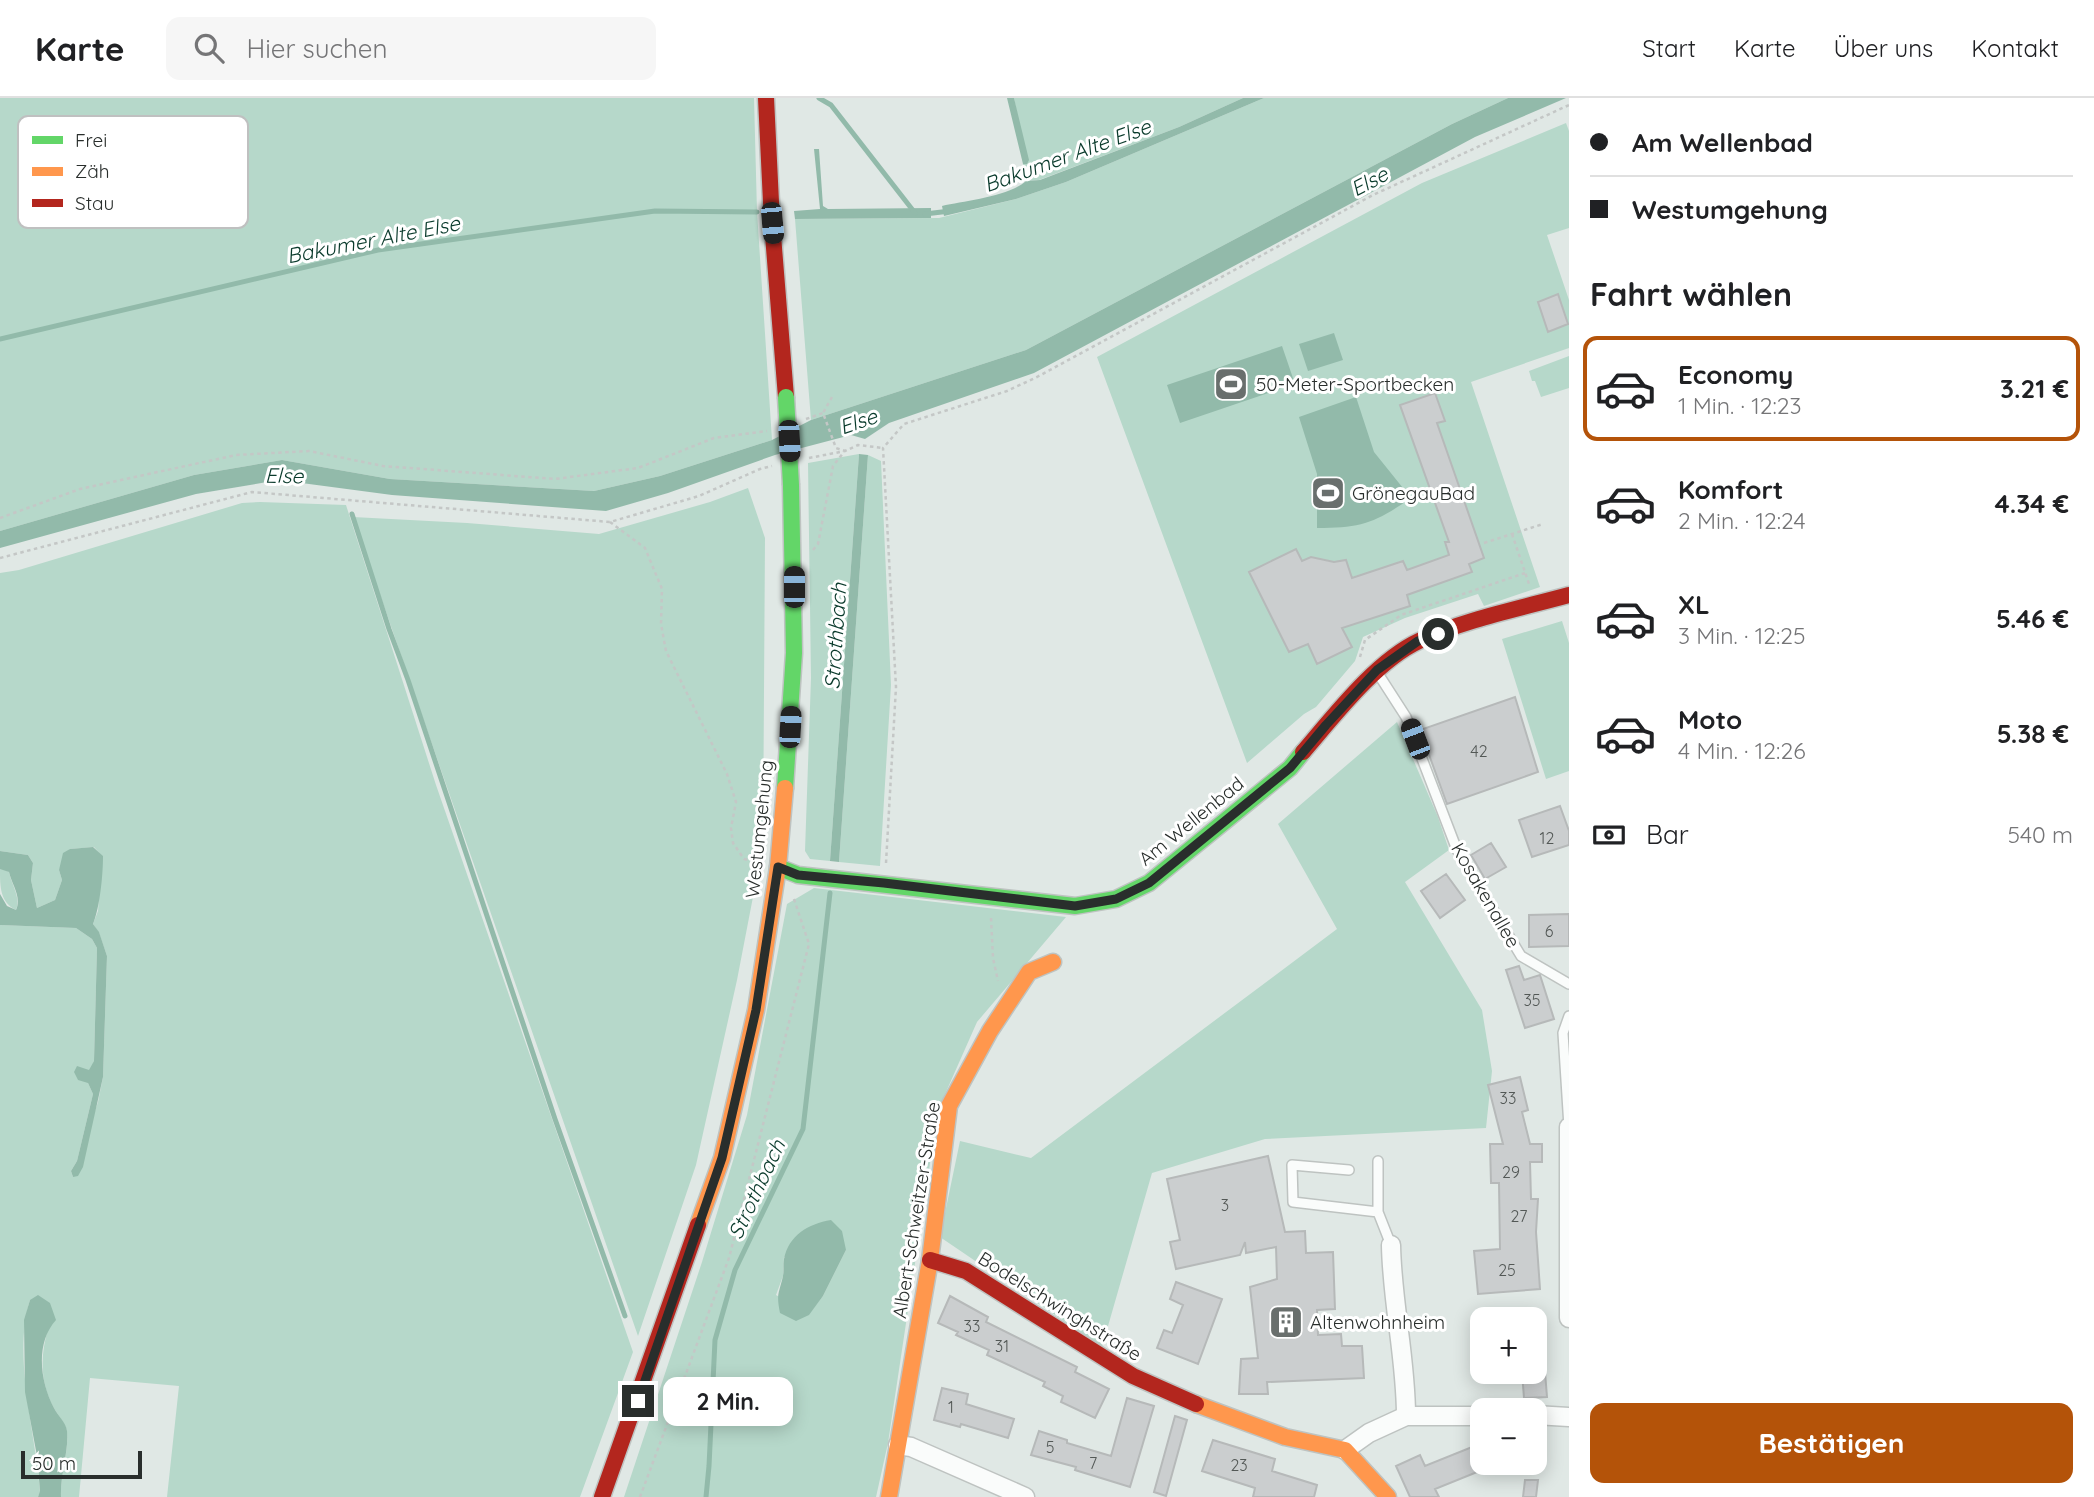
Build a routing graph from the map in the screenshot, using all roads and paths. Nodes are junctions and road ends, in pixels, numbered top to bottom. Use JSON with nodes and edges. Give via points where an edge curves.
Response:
{"nodes":[{"id":1,"x":766,"y":98,"type":"edge"},
{"id":2,"x":1568,"y":105,"type":"edge"},
{"id":3,"x":832,"y":397,"type":"dead end"},
{"id":4,"x":823,"y":415,"type":"junction"},
{"id":5,"x":801,"y":421,"type":"dead end"},
{"id":6,"x":768,"y":431,"type":"dead end"},
{"id":7,"x":883,"y":448,"type":"junction"},
{"id":8,"x":845,"y":451,"type":"junction"},
{"id":9,"x":797,"y":461,"type":"dead end"},
{"id":10,"x":772,"y":466,"type":"dead end"},
{"id":11,"x":0,"y":518,"type":"edge"},
{"id":12,"x":610,"y":522,"type":"junction"},
{"id":13,"x":1543,"y":524,"type":"dead end"},
{"id":14,"x":1512,"y":534,"type":"junction"},
{"id":15,"x":1485,"y":543,"type":"dead end"},
{"id":16,"x":808,"y":554,"type":"dead end"},
{"id":17,"x":0,"y":558,"type":"edge"},
{"id":18,"x":1525,"y":573,"type":"junction"},
{"id":19,"x":1569,"y":595,"type":"edge"},
{"id":20,"x":1536,"y":604,"type":"junction"},
{"id":21,"x":1358,"y":661,"type":"dead end"},
{"id":22,"x":1377,"y":670,"type":"junction"},
{"id":23,"x":778,"y":867,"type":"junction"},
{"id":24,"x":798,"y":875,"type":"junction"},
{"id":25,"x":884,"y":883,"type":"junction"},
{"id":26,"x":990,"y":895,"type":"junction"},
{"id":27,"x":1053,"y":962,"type":"dead end"},
{"id":28,"x":998,"y":984,"type":"dead end"},
{"id":29,"x":1569,"y":984,"type":"edge"},
{"id":30,"x":1569,"y":1016,"type":"edge"},
{"id":31,"x":1569,"y":1127,"type":"edge"},
{"id":32,"x":1378,"y":1161,"type":"dead end"},
{"id":33,"x":1349,"y":1170,"type":"dead end"},
{"id":34,"x":1378,"y":1212,"type":"junction"},
{"id":35,"x":1391,"y":1245,"type":"joint"},
{"id":36,"x":930,"y":1260,"type":"junction"},
{"id":37,"x":1569,"y":1318,"type":"edge"},
{"id":38,"x":1406,"y":1416,"type":"junction"},
{"id":39,"x":1470,"y":1416,"type":"edge"},
{"id":40,"x":1547,"y":1416,"type":"edge"},
{"id":41,"x":1569,"y":1417,"type":"edge"},
{"id":42,"x":898,"y":1445,"type":"junction"},
{"id":43,"x":1345,"y":1450,"type":"junction"},
{"id":44,"x":997,"y":1491,"type":"edge"},
{"id":45,"x":602,"y":1497,"type":"edge"},
{"id":46,"x":640,"y":1497,"type":"edge"},
{"id":47,"x":889,"y":1497,"type":"edge"},
{"id":48,"x":1025,"y":1497,"type":"edge"},
{"id":49,"x":1388,"y":1497,"type":"edge"}],
"edges":[{"from":1,"to":23,"type":"street","name":"Westumgehung","bridge":true,"via":[[791,485],[794,653]]},
{"from":2,"to":7,"type":"path","via":[[1373,195],[1037,377],[904,424]]},
{"from":3,"to":4,"type":"path"},
{"from":4,"to":5,"type":"path"},
{"from":4,"to":8,"type":"path","via":[[836,448]]},
{"from":6,"to":11,"type":"path","via":[[713,439],[638,468],[555,479],[383,467],[309,452],[236,455],[80,489]]},
{"from":7,"to":8,"type":"path","via":[[858,445]]},
{"from":7,"to":25,"type":"path","via":[[896,687]]},
{"from":8,"to":9,"type":"path"},
{"from":8,"to":16,"type":"path","via":[[833,466],[818,544]]},
{"from":10,"to":12,"type":"path","via":[[699,496]]},
{"from":12,"to":17,"type":"path","via":[[253,492]]},
{"from":12,"to":23,"type":"path","via":[[645,548],[662,589],[666,651],[727,774],[736,802],[733,843],[744,859]]},
{"from":13,"to":14,"type":"path"},
{"from":14,"to":15,"type":"path"},
{"from":14,"to":18,"type":"path"},
{"from":18,"to":20,"type":"path"},
{"from":18,"to":21,"type":"path","via":[[1401,615],[1365,640]]},
{"from":19,"to":20,"type":"street","name":"Am Wellenbad"},
{"from":20,"to":22,"type":"street","name":"Am Wellenbad","via":[[1418,641]]},
{"from":22,"to":26,"type":"street","name":"Am Wellenbad","via":[[1290,768],[1149,883],[1116,899],[1075,906]]},
{"from":22,"to":29,"type":"lane","name":"Kosakenallee","via":[[1406,717],[1457,850],[1521,956]]},
{"from":23,"to":24,"type":"street","name":"Am Wellenbad"},
{"from":23,"to":45,"type":"street","name":"Westumgehung","via":[[756,1010],[722,1158]]},
{"from":24,"to":25,"type":"street","name":"Am Wellenbad"},
{"from":24,"to":46,"type":"path","via":[[793,897],[809,944],[729,1258]]},
{"from":25,"to":26,"type":"street","name":"Am Wellenbad"},
{"from":26,"to":28,"type":"path"},
{"from":27,"to":36,"type":"street","name":"Albert-Schweitzer-Straße","via":[[1029,972],[949,1107]]},
{"from":30,"to":31,"type":"lane","via":[[1563,1033]]},
{"from":31,"to":37,"type":"street"},
{"from":32,"to":34,"type":"lane"},
{"from":33,"to":34,"type":"lane","via":[[1292,1165],[1293,1202]]},
{"from":34,"to":35,"type":"lane"},
{"from":35,"to":38,"type":"street"},
{"from":36,"to":42,"type":"street","name":"Albert-Schweitzer-Straße"},
{"from":36,"to":43,"type":"street","name":"Bodelschwinghstraße","via":[[966,1270],[1133,1377],[1285,1437]]},
{"from":38,"to":39,"type":"street"},
{"from":38,"to":43,"type":"street","via":[[1368,1433]]},
{"from":40,"to":41,"type":"street"},
{"from":42,"to":44,"type":"street","via":[[911,1447]]},
{"from":42,"to":47,"type":"street","name":"Albert-Schweitzer-Straße"},
{"from":43,"to":49,"type":"street"},
{"from":44,"to":48,"type":"street"}]}
